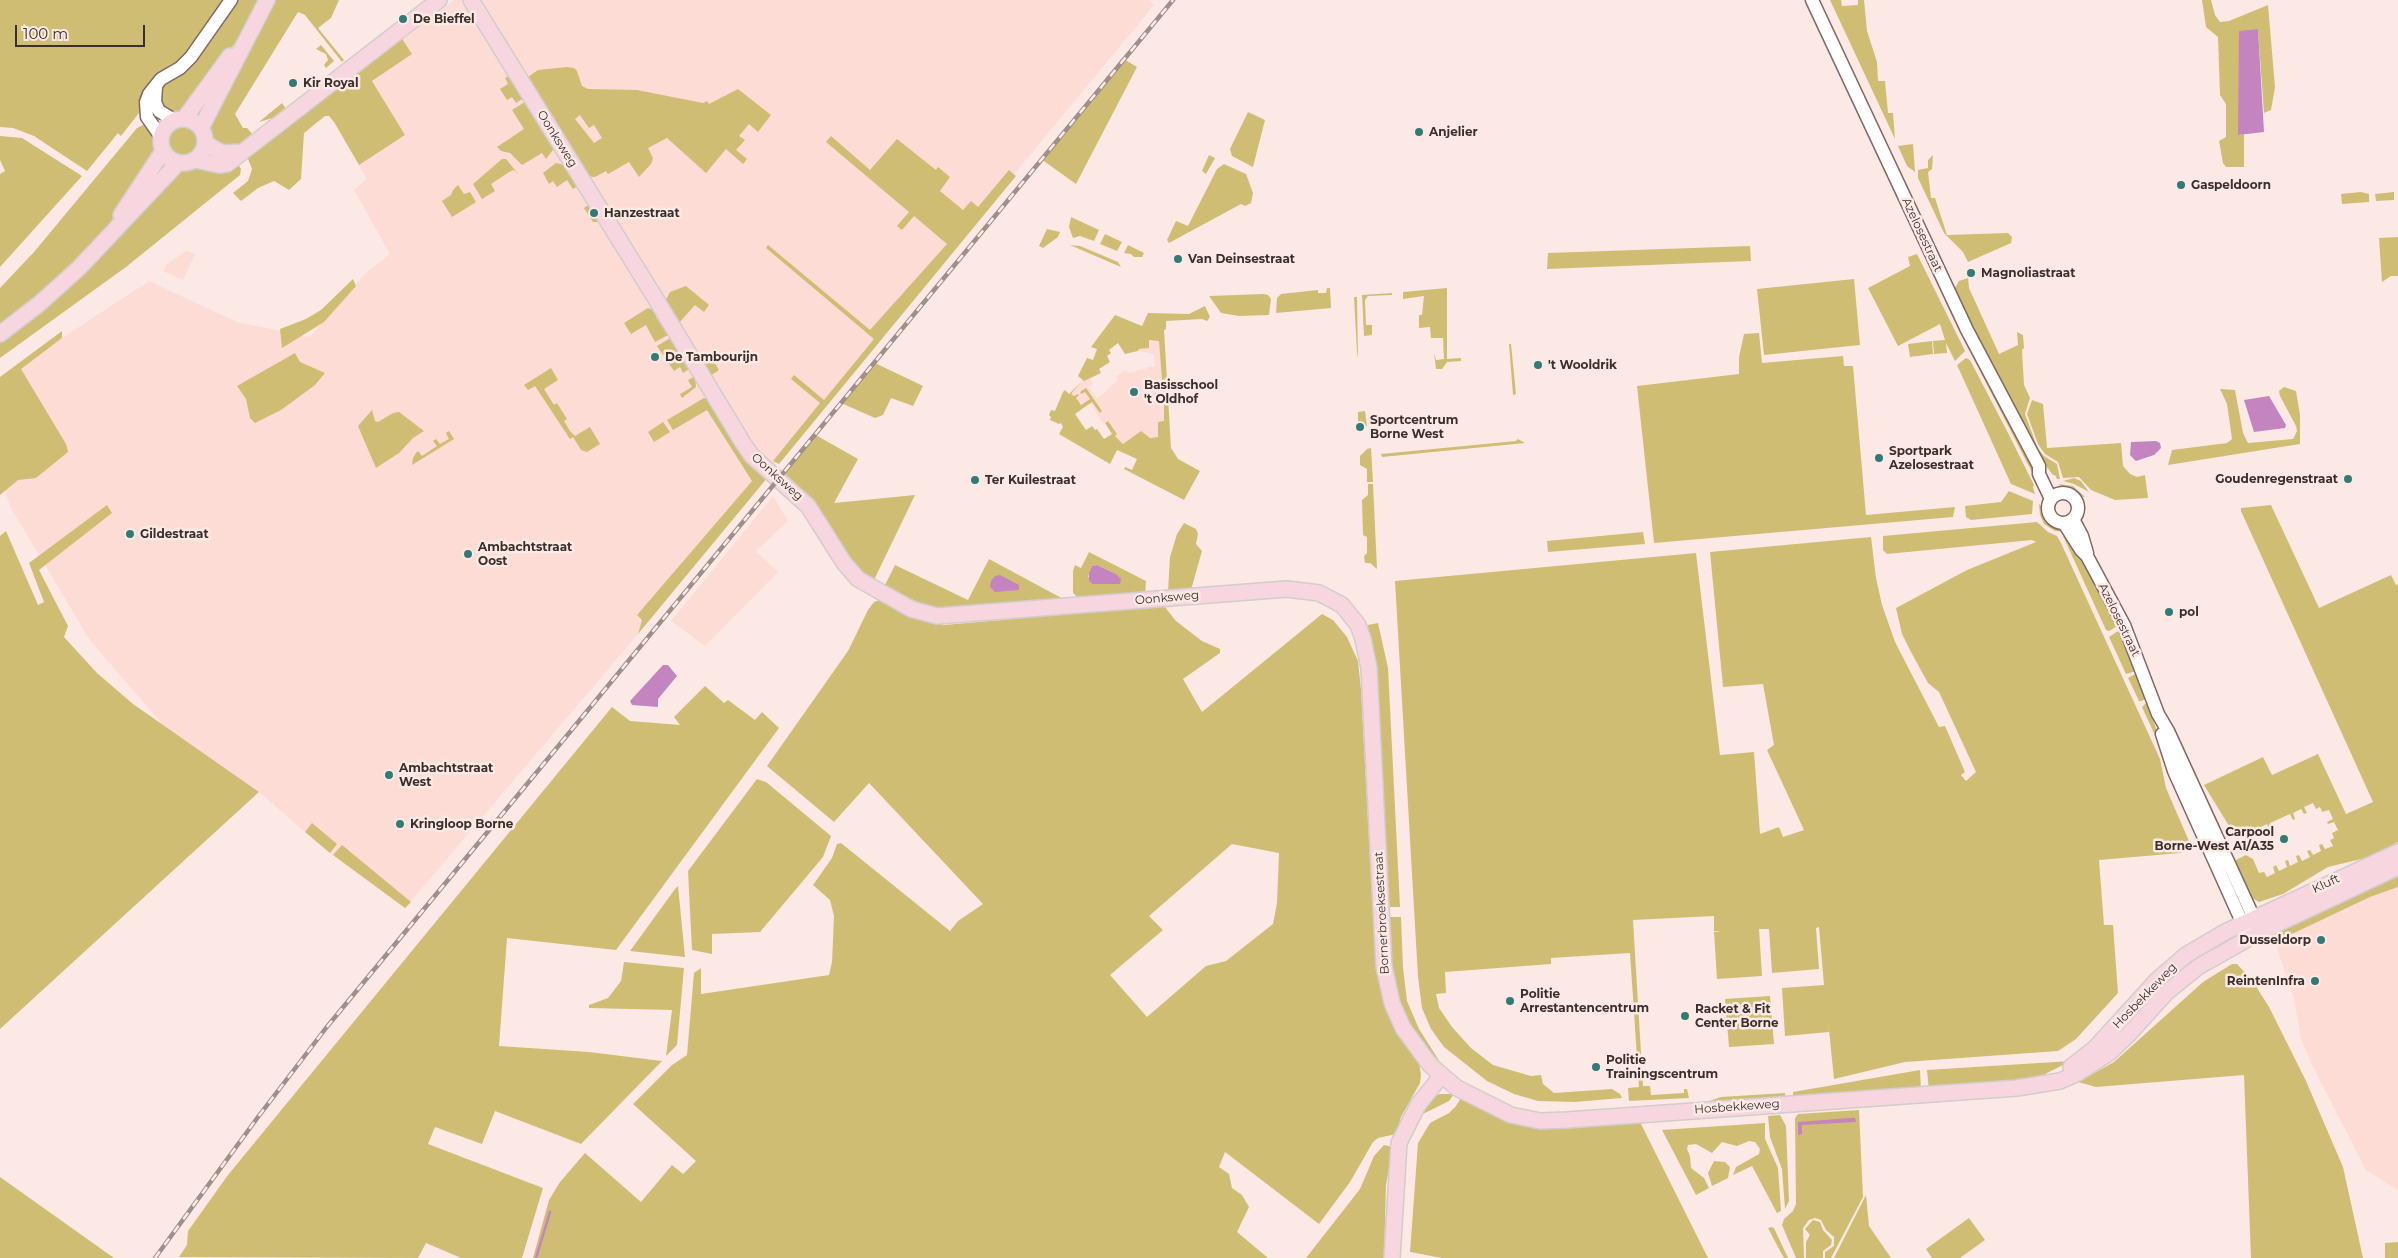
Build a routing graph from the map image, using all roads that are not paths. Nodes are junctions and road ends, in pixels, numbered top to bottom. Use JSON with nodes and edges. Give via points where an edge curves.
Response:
{"nodes":[{"id":1,"x":231,"y":0,"type":"edge"},
{"id":2,"x":267,"y":0,"type":"edge"},
{"id":3,"x":439,"y":0,"type":"edge"},
{"id":4,"x":471,"y":0,"type":"edge"},
{"id":5,"x":1812,"y":0,"type":"edge"},
{"id":6,"x":257,"y":18,"type":"junction"},
{"id":7,"x":156,"y":84,"type":"junction"},
{"id":8,"x":179,"y":120,"type":"junction"},
{"id":9,"x":201,"y":128,"type":"junction"},
{"id":10,"x":205,"y":143,"type":"junction"},
{"id":11,"x":162,"y":144,"type":"junction"},
{"id":12,"x":241,"y":152,"type":"junction"},
{"id":13,"x":195,"y":160,"type":"junction"},
{"id":14,"x":178,"y":163,"type":"junction"},
{"id":15,"x":107,"y":237,"type":"junction"},
{"id":16,"x":0,"y":334,"type":"edge"},
{"id":17,"x":2056,"y":496,"type":"junction"},
{"id":18,"x":2068,"y":521,"type":"junction"},
{"id":19,"x":1342,"y":605,"type":"joint"},
{"id":20,"x":2398,"y":852,"type":"edge"},
{"id":21,"x":2398,"y":867,"type":"edge"},
{"id":22,"x":2252,"y":928,"type":"junction"},
{"id":23,"x":1442,"y":1075,"type":"junction"},
{"id":24,"x":1392,"y":1258,"type":"edge"}],
"edges":[{"from":1,"to":7,"type":"street","via":[[191,57]]},
{"from":2,"to":6,"type":"main road"},
{"from":3,"to":12,"type":"main road"},
{"from":4,"to":19,"type":"main road","name":"Oonksweg","via":[[743,443],[752,456],[808,506],[844,563],[858,579],[912,609],[938,616],[1287,589],[1319,593]]},
{"from":5,"to":17,"type":"street","name":"Azelosestraat","via":[[1966,330],[2039,466],[2038,474]]},
{"from":6,"to":8,"type":"main road"},
{"from":6,"to":9,"type":"main road"},
{"from":7,"to":8,"type":"street","via":[[154,96],[159,111]]},
{"from":7,"to":11,"type":"street","via":[[149,94],[146,112]]},
{"from":8,"to":9,"type":"main road","via":[[191,120]]},
{"from":8,"to":11,"type":"main road","via":[[164,129]]},
{"from":9,"to":10,"type":"main road"},
{"from":10,"to":12,"type":"main road","via":[[222,153]]},
{"from":10,"to":13,"type":"main road","via":[[204,150]]},
{"from":11,"to":14,"type":"main road","via":[[172,161]]},
{"from":11,"to":15,"type":"main road"},
{"from":12,"to":13,"type":"main road","via":[[227,164]]},
{"from":13,"to":14,"type":"main road"},
{"from":14,"to":15,"type":"main road"},
{"from":15,"to":16,"type":"main road","via":[[62,284]]},
{"from":17,"to":18,"type":"street","via":[[2048,505],[2049,514],[2054,520]]},
{"from":17,"to":18,"type":"street","via":[[2069,494],[2077,503],[2078,511]]},
{"from":18,"to":22,"type":"street","name":"Azelosestraat","via":[[2084,542],[2087,556],[2129,636],[2158,714]]},
{"from":19,"to":23,"type":"main road","name":"Bornerbroeksestraat","via":[[1364,639],[1369,668],[1388,992],[1397,1016],[1423,1058]]},
{"from":20,"to":22,"type":"main road","name":"Kluft"},
{"from":21,"to":22,"type":"main road","name":"Kluft"},
{"from":22,"to":23,"type":"main road","name":"Hosbekkeweg","via":[[2186,955],[2157,980],[2079,1062],[2043,1083],[2017,1088],[1540,1120],[1511,1115],[1462,1090]]},
{"from":23,"to":24,"type":"main road","via":[[1418,1105],[1399,1143]]}]}
